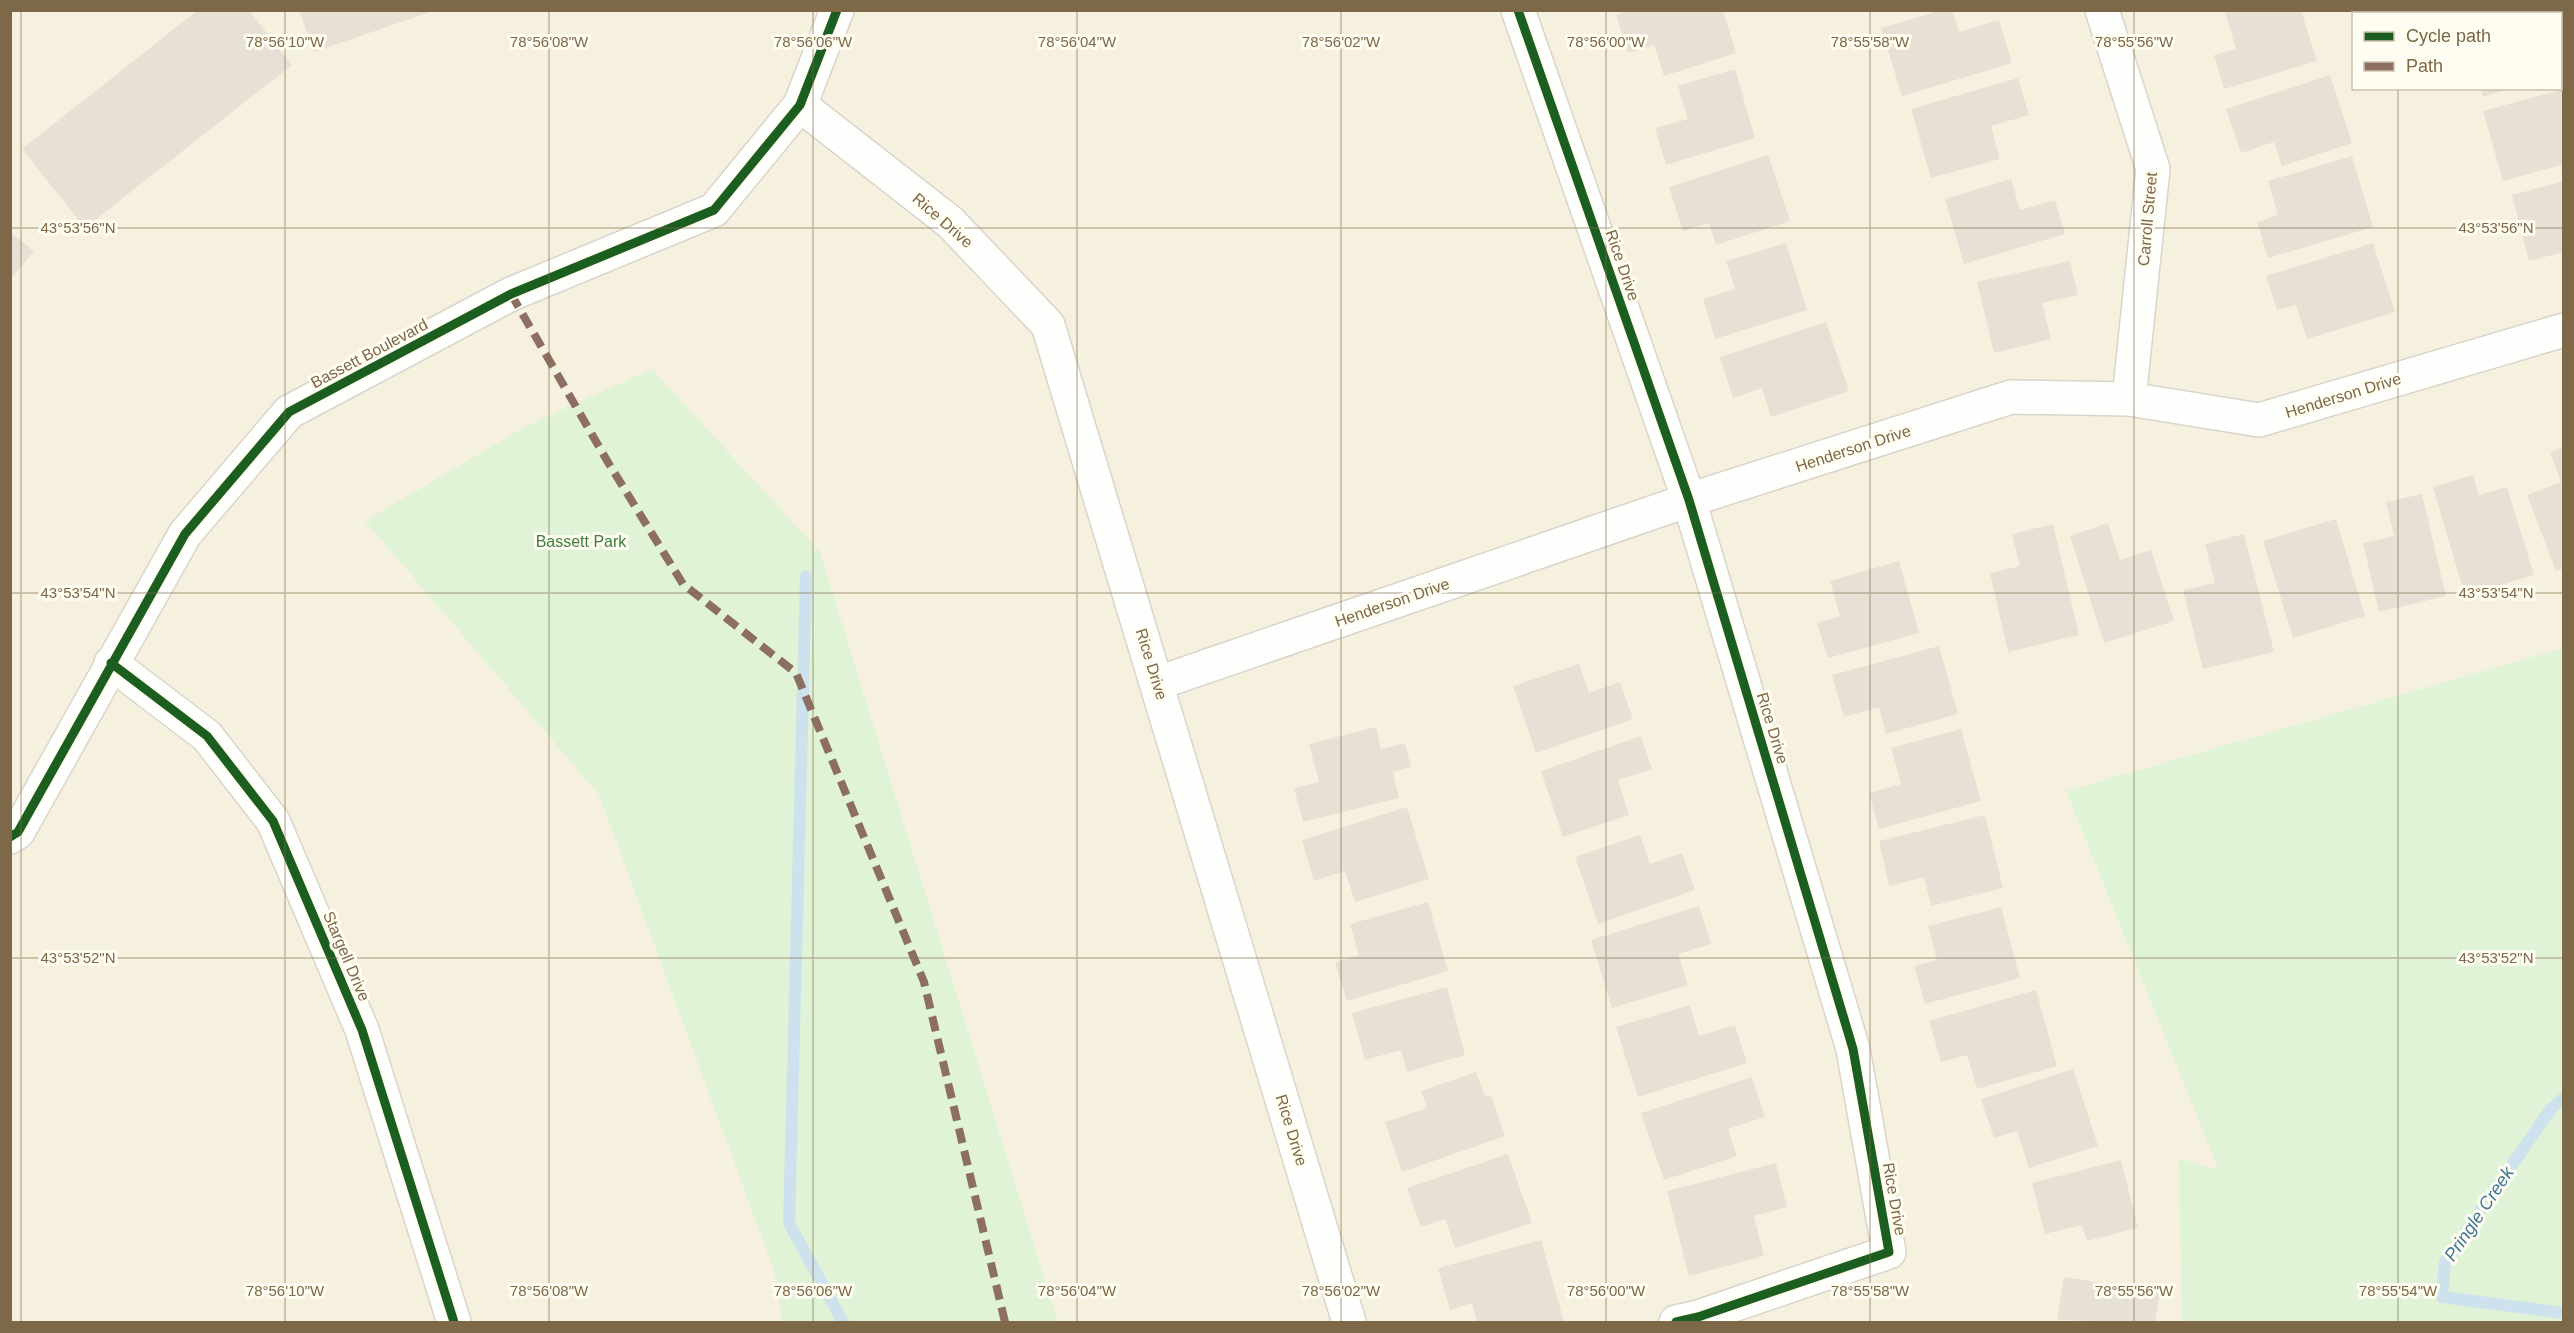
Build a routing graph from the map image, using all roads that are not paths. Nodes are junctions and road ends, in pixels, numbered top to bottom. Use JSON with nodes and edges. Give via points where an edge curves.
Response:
{"nodes":[{"id":1,"x":837,"y":10,"type":"edge"},
{"id":2,"x":1518,"y":10,"type":"edge"},
{"id":3,"x":2102,"y":10,"type":"edge"},
{"id":4,"x":800,"y":105,"type":"junction"},
{"id":5,"x":2564,"y":330,"type":"edge"},
{"id":6,"x":2129,"y":399,"type":"junction"},
{"id":7,"x":1689,"y":500,"type":"junction"},
{"id":8,"x":111,"y":663,"type":"junction"},
{"id":9,"x":1158,"y":682,"type":"junction"},
{"id":10,"x":10,"y":837,"type":"edge"},
{"id":11,"x":453,"y":1323,"type":"edge"},
{"id":12,"x":1350,"y":1323,"type":"edge"},
{"id":13,"x":1676,"y":1323,"type":"edge"}],
"edges":[{"from":1,"to":4,"type":"street","name":"Bassett Boulevard"},
{"from":2,"to":7,"type":"street","name":"Rice Drive"},
{"from":3,"to":6,"type":"street","name":"Carroll Street","via":[[2153,169]]},
{"from":4,"to":8,"type":"street","name":"Bassett Boulevard","via":[[714,210],[511,294],[289,412],[185,534]]},
{"from":4,"to":9,"type":"street","name":"Rice Drive","via":[[950,222],[1048,325]]},
{"from":5,"to":6,"type":"street","name":"Henderson Drive","via":[[2259,420]]},
{"from":6,"to":7,"type":"street","name":"Henderson Drive","via":[[2011,397]]},
{"from":7,"to":9,"type":"street","name":"Henderson Drive"},
{"from":7,"to":13,"type":"street","name":"Rice Drive","via":[[1853,1049],[1889,1252]]},
{"from":8,"to":10,"type":"street","name":"Bassett Boulevard","via":[[18,832]]},
{"from":8,"to":11,"type":"street","name":"Stargell Drive","via":[[207,736],[273,820],[362,1030]]},
{"from":9,"to":12,"type":"street","name":"Rice Drive"}]}
